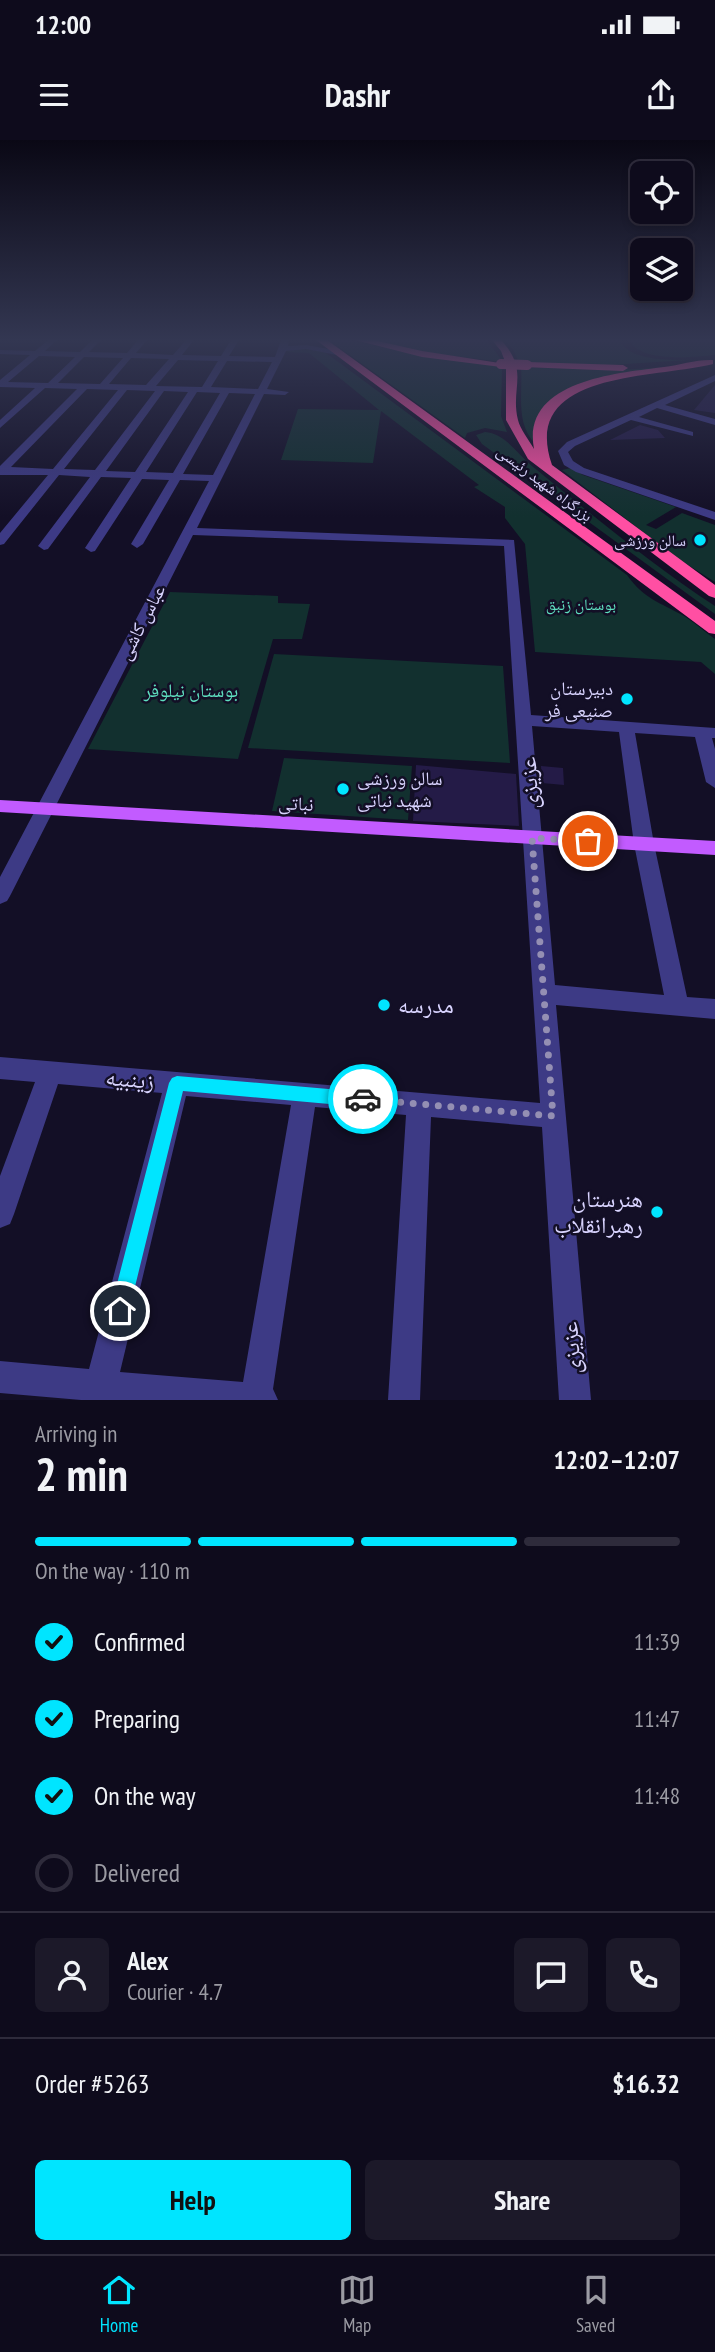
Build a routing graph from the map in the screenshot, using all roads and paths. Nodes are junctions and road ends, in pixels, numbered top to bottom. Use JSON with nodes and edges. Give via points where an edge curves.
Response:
{"nodes":[{"id":1,"x":31,"y":399,"type":"edge"},
{"id":2,"x":72,"y":399,"type":"edge"},
{"id":3,"x":115,"y":399,"type":"edge"},
{"id":4,"x":155,"y":399,"type":"edge"},
{"id":5,"x":194,"y":399,"type":"edge"},
{"id":6,"x":222,"y":399,"type":"edge"},
{"id":7,"x":261,"y":399,"type":"edge"},
{"id":8,"x":400,"y":399,"type":"edge"},
{"id":9,"x":512,"y":399,"type":"edge"},
{"id":10,"x":561,"y":399,"type":"edge"},
{"id":11,"x":670,"y":399,"type":"edge"},
{"id":12,"x":656,"y":405,"type":"junction"},
{"id":13,"x":630,"y":417,"type":"junction"},
{"id":14,"x":715,"y":422,"type":"edge"},
{"id":15,"x":0,"y":425,"type":"edge"},
{"id":16,"x":689,"y":434,"type":"dead end"},
{"id":17,"x":546,"y":469,"type":"junction"},
{"id":18,"x":0,"y":471,"type":"edge"},
{"id":19,"x":57,"y":472,"type":"junction"},
{"id":20,"x":97,"y":474,"type":"junction"},
{"id":21,"x":138,"y":475,"type":"junction"},
{"id":22,"x":177,"y":477,"type":"junction"},
{"id":23,"x":215,"y":478,"type":"junction"},
{"id":24,"x":715,"y":516,"type":"edge"},
{"id":25,"x":188,"y":531,"type":"junction"},
{"id":26,"x":0,"y":541,"type":"edge"},
{"id":27,"x":137,"y":544,"type":"dead end"},
{"id":28,"x":44,"y":546,"type":"dead end"},
{"id":29,"x":91,"y":548,"type":"dead end"},
{"id":30,"x":715,"y":593,"type":"edge"},
{"id":31,"x":715,"y":628,"type":"edge"},
{"id":32,"x":525,"y":720,"type":"junction"},
{"id":33,"x":626,"y":726,"type":"junction"},
{"id":34,"x":709,"y":732,"type":"edge"},
{"id":35,"x":715,"y":782,"type":"edge"},
{"id":36,"x":0,"y":807,"type":"edge"},
{"id":37,"x":44,"y":809,"type":"junction"},
{"id":38,"x":532,"y":838,"type":"junction"},
{"id":39,"x":644,"y":844,"type":"junction"},
{"id":40,"x":715,"y":848,"type":"edge"},
{"id":41,"x":0,"y":897,"type":"edge"},
{"id":42,"x":544,"y":994,"type":"junction"},
{"id":43,"x":678,"y":1006,"type":"junction"},
{"id":44,"x":715,"y":1009,"type":"edge"},
{"id":45,"x":0,"y":1068,"type":"edge"},
{"id":46,"x":50,"y":1073,"type":"junction"},
{"id":47,"x":177,"y":1083,"type":"junction"},
{"id":48,"x":305,"y":1094,"type":"junction"},
{"id":49,"x":419,"y":1104,"type":"junction"},
{"id":50,"x":553,"y":1116,"type":"junction"},
{"id":51,"x":0,"y":1214,"type":"edge"},
{"id":52,"x":0,"y":1377,"type":"edge"},
{"id":53,"x":99,"y":1393,"type":"edge"},
{"id":54,"x":256,"y":1400,"type":"edge"},
{"id":55,"x":262,"y":1400,"type":"edge"},
{"id":56,"x":404,"y":1400,"type":"edge"},
{"id":57,"x":575,"y":1400,"type":"edge"}],
"edges":[{"from":1,"to":15,"type":"street"},
{"from":2,"to":18,"type":"street"},
{"from":3,"to":19,"type":"street"},
{"from":4,"to":20,"type":"street"},
{"from":5,"to":21,"type":"street"},
{"from":6,"to":22,"type":"street"},
{"from":7,"to":23,"type":"street","name":"عباس کاشی"},
{"from":8,"to":31,"type":"highway","name":"بزرگراه شهید رئیسی"},
{"from":9,"to":17,"type":"highway","name":"بزرگراه شهید رئیسی","via":[[512,420],[532,456]]},
{"from":10,"to":17,"type":"highway","via":[[544,414],[538,430]]},
{"from":11,"to":12,"type":"street"},
{"from":12,"to":13,"type":"street"},
{"from":12,"to":14,"type":"street"},
{"from":13,"to":16,"type":"street"},
{"from":13,"to":24,"type":"street","via":[[571,444],[564,451],[568,463]]},
{"from":17,"to":30,"type":"highway","name":"بزرگراه شهید رئیسی"},
{"from":18,"to":19,"type":"street"},
{"from":19,"to":20,"type":"street"},
{"from":19,"to":26,"type":"street"},
{"from":20,"to":21,"type":"street"},
{"from":20,"to":28,"type":"street"},
{"from":21,"to":22,"type":"street"},
{"from":21,"to":29,"type":"street"},
{"from":22,"to":23,"type":"street"},
{"from":22,"to":27,"type":"street"},
{"from":23,"to":25,"type":"street","name":"عباس کاشی"},
{"from":25,"to":32,"type":"street","name":"عزیزی","via":[[510,543]]},
{"from":25,"to":37,"type":"street","name":"عباس کاشی"},
{"from":32,"to":33,"type":"street"},
{"from":32,"to":38,"type":"street","name":"عزیزی"},
{"from":33,"to":34,"type":"street"},
{"from":33,"to":39,"type":"street"},
{"from":34,"to":35,"type":"street"},
{"from":36,"to":37,"type":"main road","name":"نباتی"},
{"from":37,"to":38,"type":"main road","name":"نباتی"},
{"from":37,"to":41,"type":"street","name":"عباس کاشی"},
{"from":38,"to":39,"type":"main road","name":"نباتی"},
{"from":38,"to":42,"type":"street","name":"عزیزی"},
{"from":39,"to":40,"type":"main road","name":"نباتی"},
{"from":39,"to":43,"type":"street"},
{"from":42,"to":43,"type":"street"},
{"from":42,"to":50,"type":"street","name":"عزیزی"},
{"from":43,"to":44,"type":"street"},
{"from":45,"to":46,"type":"street","name":"زینبیه"},
{"from":46,"to":47,"type":"street","name":"زینبیه"},
{"from":46,"to":51,"type":"street"},
{"from":47,"to":48,"type":"street","name":"زینبیه"},
{"from":47,"to":53,"type":"street"},
{"from":48,"to":49,"type":"street","name":"زینبیه"},
{"from":48,"to":54,"type":"street"},
{"from":49,"to":50,"type":"street","name":"زینبیه"},
{"from":49,"to":56,"type":"street"},
{"from":50,"to":57,"type":"street","name":"عزیزی"},
{"from":52,"to":53,"type":"street"},
{"from":53,"to":54,"type":"street"},
{"from":54,"to":55,"type":"street"}]}
